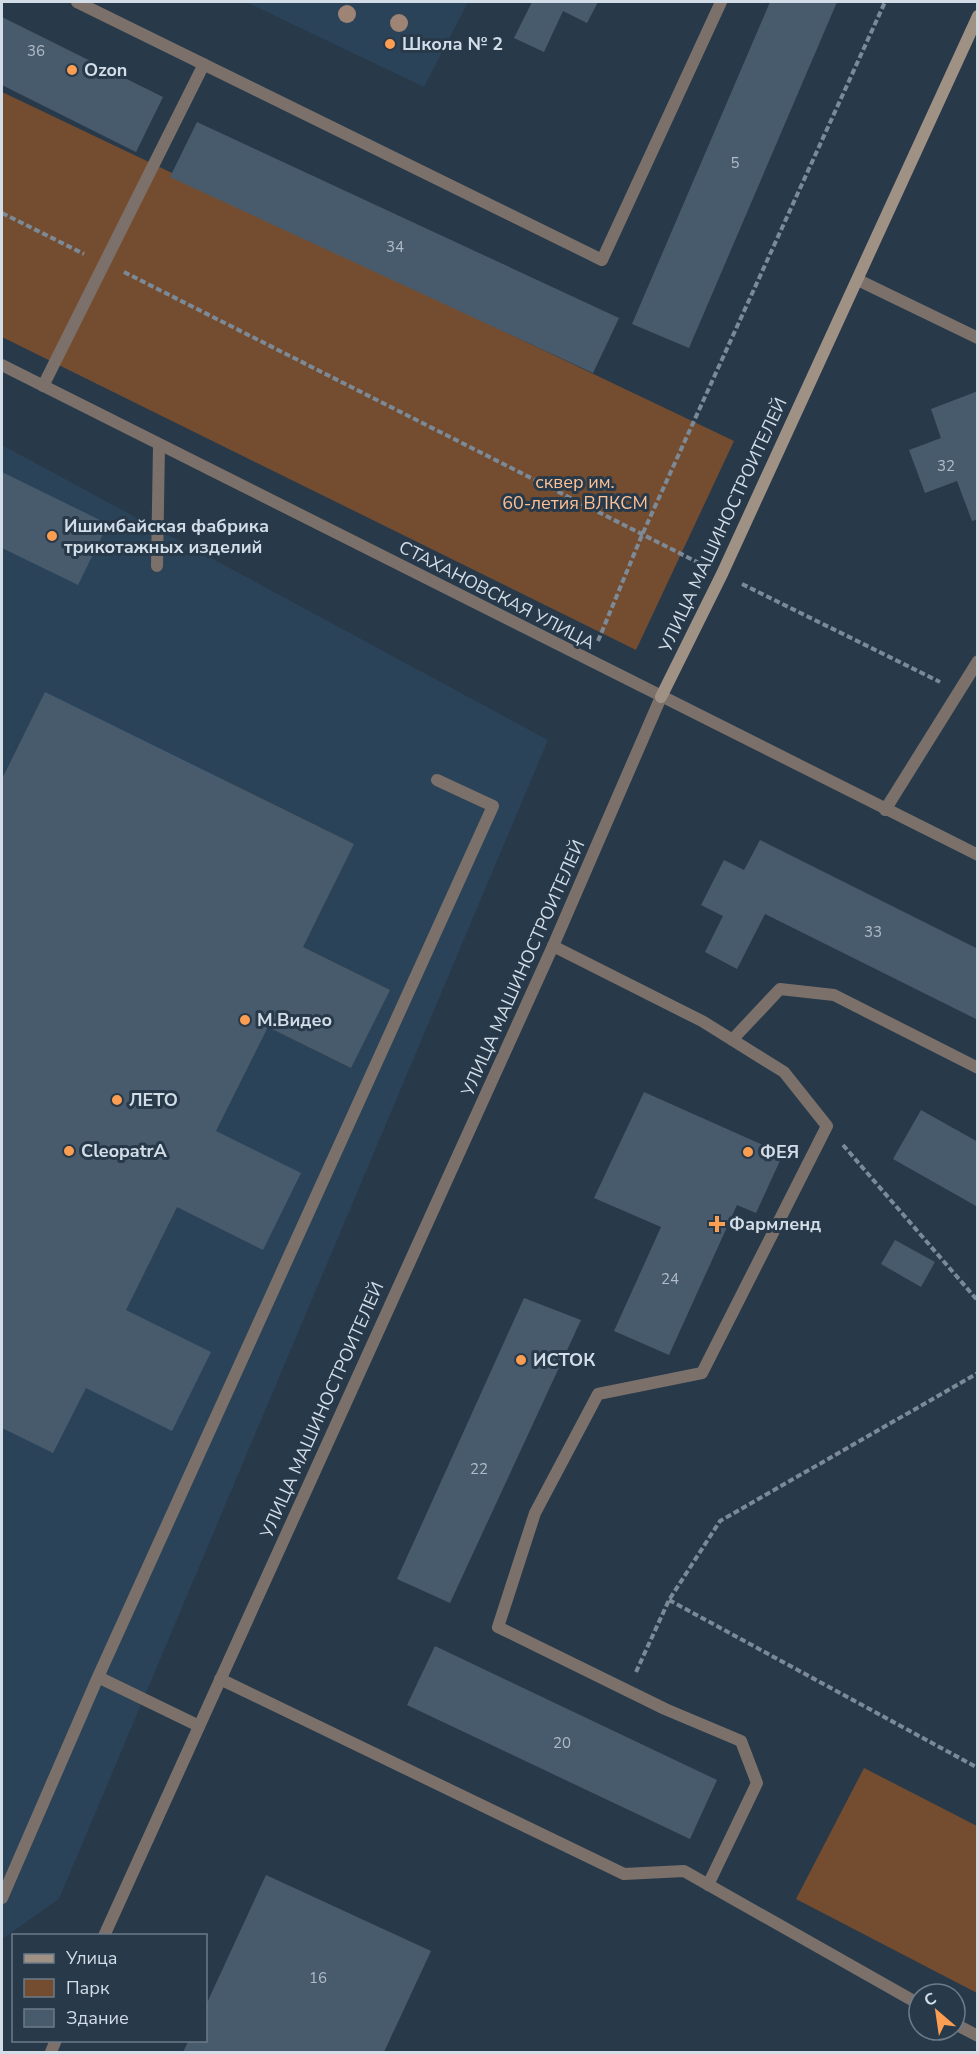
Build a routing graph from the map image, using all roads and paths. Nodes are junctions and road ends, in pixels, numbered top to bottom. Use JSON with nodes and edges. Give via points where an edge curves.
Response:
{"nodes":[{"id":1,"x":77,"y":2,"type":"edge"},
{"id":2,"x":721,"y":2,"type":"edge"},
{"id":3,"x":885,"y":2,"type":"edge"},
{"id":4,"x":978,"y":16,"type":"edge"},
{"id":5,"x":204,"y":64,"type":"junction"},
{"id":6,"x":2,"y":213,"type":"edge"},
{"id":7,"x":86,"y":255,"type":"dead end"},
{"id":8,"x":122,"y":271,"type":"dead end"},
{"id":9,"x":858,"y":280,"type":"junction"},
{"id":10,"x":978,"y":338,"type":"edge"},
{"id":11,"x":2,"y":365,"type":"edge"},
{"id":12,"x":43,"y":386,"type":"junction"},
{"id":13,"x":159,"y":445,"type":"junction"},
{"id":14,"x":642,"y":535,"type":"junction"},
{"id":15,"x":157,"y":566,"type":"dead end"},
{"id":16,"x":722,"y":574,"type":"junction"},
{"id":17,"x":978,"y":661,"type":"edge"},
{"id":18,"x":590,"y":662,"type":"junction"},
{"id":19,"x":959,"y":692,"type":"junction"},
{"id":20,"x":662,"y":697,"type":"junction"},
{"id":21,"x":437,"y":780,"type":"dead end"},
{"id":22,"x":885,"y":810,"type":"junction"},
{"id":23,"x":978,"y":855,"type":"edge"},
{"id":24,"x":553,"y":946,"type":"junction"},
{"id":25,"x":732,"y":1040,"type":"junction"},
{"id":26,"x":978,"y":1068,"type":"edge"},
{"id":27,"x":827,"y":1126,"type":"junction"},
{"id":28,"x":978,"y":1301,"type":"edge"},
{"id":29,"x":978,"y":1373,"type":"edge"},
{"id":30,"x":669,"y":1600,"type":"junction"},
{"id":31,"x":98,"y":1677,"type":"junction"},
{"id":32,"x":220,"y":1679,"type":"junction"},
{"id":33,"x":628,"y":1691,"type":"junction"},
{"id":34,"x":199,"y":1726,"type":"junction"},
{"id":35,"x":978,"y":1768,"type":"edge"},
{"id":36,"x":708,"y":1885,"type":"junction"},
{"id":37,"x":2,"y":1898,"type":"edge"},
{"id":38,"x":104,"y":1934,"type":"edge"},
{"id":39,"x":907,"y":1997,"type":"edge"}],
"edges":[{"from":1,"to":5,"type":"street"},
{"from":2,"to":5,"type":"street","via":[[602,260]]},
{"from":3,"to":14,"type":"path"},
{"from":4,"to":9,"type":"street","name":"УЛИЦА МАШИНОСТРОИТЕЛЕЙ"},
{"from":5,"to":12,"type":"street"},
{"from":6,"to":7,"type":"path"},
{"from":8,"to":14,"type":"path"},
{"from":9,"to":10,"type":"street"},
{"from":9,"to":16,"type":"street","name":"УЛИЦА МАШИНОСТРОИТЕЛЕЙ"},
{"from":11,"to":12,"type":"street","name":"СТАХАНОВСКАЯ УЛИЦА"},
{"from":12,"to":13,"type":"street","name":"СТАХАНОВСКАЯ УЛИЦА"},
{"from":13,"to":15,"type":"street"},
{"from":13,"to":18,"type":"street","name":"СТАХАНОВСКАЯ УЛИЦА"},
{"from":14,"to":16,"type":"path"},
{"from":14,"to":18,"type":"path"},
{"from":16,"to":19,"type":"path"},
{"from":16,"to":20,"type":"street","name":"УЛИЦА МАШИНОСТРОИТЕЛЕЙ"},
{"from":17,"to":19,"type":"street"},
{"from":18,"to":20,"type":"street","name":"СТАХАНОВСКАЯ УЛИЦА"},
{"from":19,"to":22,"type":"street"},
{"from":20,"to":22,"type":"street","name":"СТАХАНОВСКАЯ УЛИЦА"},
{"from":20,"to":24,"type":"street","name":"УЛИЦА МАШИНОСТРОИТЕЛЕЙ"},
{"from":21,"to":31,"type":"street","via":[[493,806]]},
{"from":22,"to":23,"type":"street","name":"СТАХАНОВСКАЯ УЛИЦА"},
{"from":24,"to":25,"type":"street"},
{"from":24,"to":32,"type":"street","name":"УЛИЦА МАШИНОСТРОИТЕЛЕЙ"},
{"from":25,"to":26,"type":"street","via":[[780,989],[834,995]]},
{"from":25,"to":27,"type":"street","via":[[784,1072]]},
{"from":27,"to":28,"type":"path"},
{"from":27,"to":33,"type":"street","via":[[702,1373],[598,1394],[535,1513],[498,1627]]},
{"from":29,"to":30,"type":"path","via":[[720,1521]]},
{"from":30,"to":33,"type":"path"},
{"from":30,"to":35,"type":"path"},
{"from":31,"to":34,"type":"street"},
{"from":31,"to":37,"type":"street"},
{"from":32,"to":34,"type":"street","name":"УЛИЦА МАШИНОСТРОИТЕЛЕЙ"},
{"from":32,"to":36,"type":"street","via":[[624,1874],[684,1871]]},
{"from":33,"to":36,"type":"street","via":[[741,1741],[757,1783]]},
{"from":34,"to":38,"type":"street","name":"УЛИЦА МАШИНОСТРОИТЕЛЕЙ"},
{"from":36,"to":39,"type":"street"}]}
